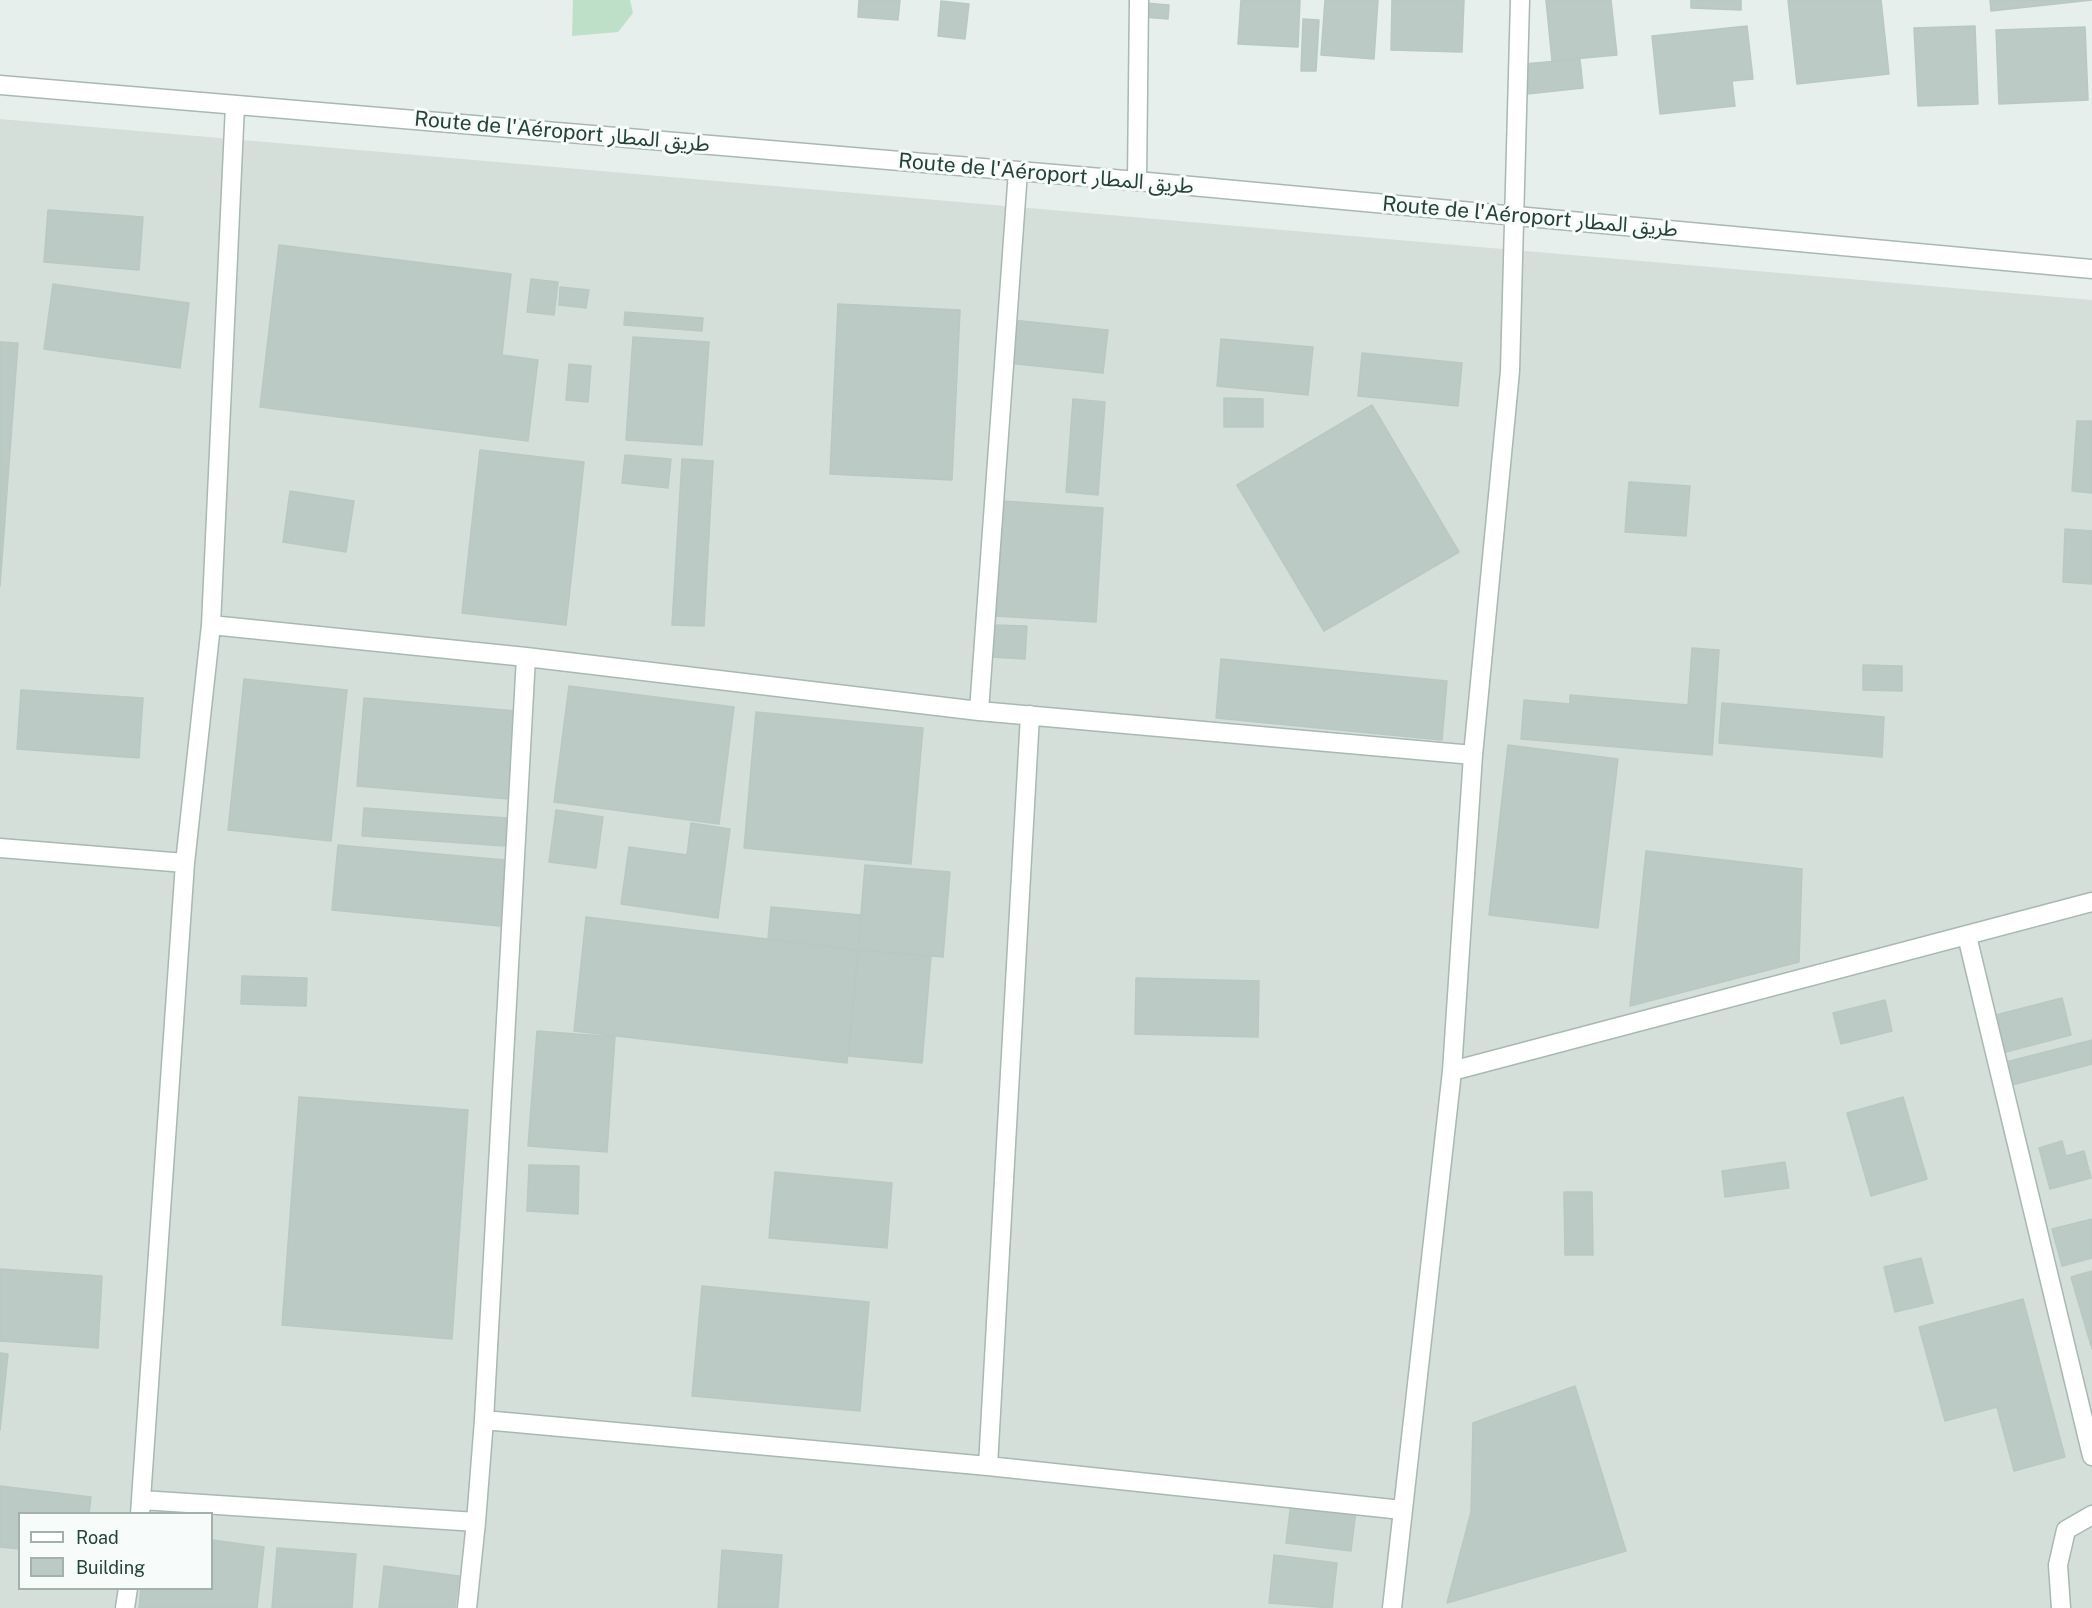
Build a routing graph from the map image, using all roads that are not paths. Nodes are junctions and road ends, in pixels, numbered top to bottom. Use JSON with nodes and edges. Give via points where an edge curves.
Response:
{"nodes":[{"id":1,"x":1139,"y":0,"type":"edge"},
{"id":2,"x":1520,"y":0,"type":"edge"},
{"id":3,"x":0,"y":85,"type":"edge"},
{"id":4,"x":235,"y":105,"type":"junction"},
{"id":5,"x":1018,"y":171,"type":"junction"},
{"id":6,"x":1137,"y":181,"type":"junction"},
{"id":7,"x":1513,"y":216,"type":"junction"},
{"id":8,"x":2092,"y":269,"type":"edge"},
{"id":9,"x":211,"y":625,"type":"junction"},
{"id":10,"x":526,"y":657,"type":"junction"},
{"id":11,"x":979,"y":711,"type":"junction"},
{"id":12,"x":1030,"y":715,"type":"junction"},
{"id":13,"x":1473,"y":755,"type":"junction"},
{"id":14,"x":0,"y":848,"type":"edge"},
{"id":15,"x":185,"y":863,"type":"junction"},
{"id":16,"x":2092,"y":902,"type":"edge"},
{"id":17,"x":1967,"y":936,"type":"junction"},
{"id":18,"x":1452,"y":1071,"type":"junction"},
{"id":19,"x":484,"y":1420,"type":"junction"},
{"id":20,"x":2092,"y":1456,"type":"edge"},
{"id":21,"x":988,"y":1467,"type":"junction"},
{"id":22,"x":141,"y":1507,"type":"edge"},
{"id":23,"x":1402,"y":1510,"type":"junction"},
{"id":24,"x":2092,"y":1515,"type":"edge"},
{"id":25,"x":476,"y":1522,"type":"junction"},
{"id":26,"x":128,"y":1590,"type":"edge"},
{"id":27,"x":125,"y":1608,"type":"edge"},
{"id":28,"x":466,"y":1608,"type":"edge"},
{"id":29,"x":1392,"y":1608,"type":"edge"},
{"id":30,"x":2061,"y":1608,"type":"edge"}],
"edges":[{"from":1,"to":6,"type":"street"},
{"from":2,"to":7,"type":"street"},
{"from":3,"to":4,"type":"street","name":"Route de l'Aéroport طريق المطار"},
{"from":4,"to":5,"type":"street","name":"Route de l'Aéroport طريق المطار"},
{"from":4,"to":9,"type":"street"},
{"from":5,"to":6,"type":"street","name":"Route de l'Aéroport طريق المطار"},
{"from":5,"to":11,"type":"street"},
{"from":6,"to":7,"type":"street","name":"Route de l'Aéroport طريق المطار"},
{"from":7,"to":8,"type":"street","name":"Route de l'Aéroport طريق المطار"},
{"from":7,"to":13,"type":"street","via":[[1510,371]]},
{"from":9,"to":10,"type":"street"},
{"from":9,"to":15,"type":"street"},
{"from":10,"to":11,"type":"street"},
{"from":10,"to":19,"type":"street"},
{"from":11,"to":12,"type":"street"},
{"from":12,"to":13,"type":"street"},
{"from":12,"to":21,"type":"street"},
{"from":13,"to":18,"type":"street"},
{"from":14,"to":15,"type":"street"},
{"from":15,"to":22,"type":"street"},
{"from":16,"to":17,"type":"street"},
{"from":17,"to":18,"type":"street"},
{"from":17,"to":20,"type":"street"},
{"from":18,"to":23,"type":"street"},
{"from":19,"to":21,"type":"street"},
{"from":19,"to":25,"type":"street"},
{"from":21,"to":23,"type":"street"},
{"from":22,"to":25,"type":"street"},
{"from":23,"to":29,"type":"street"},
{"from":24,"to":30,"type":"street","via":[[2066,1530],[2058,1565]]},
{"from":25,"to":28,"type":"street"},
{"from":26,"to":27,"type":"street"}]}
